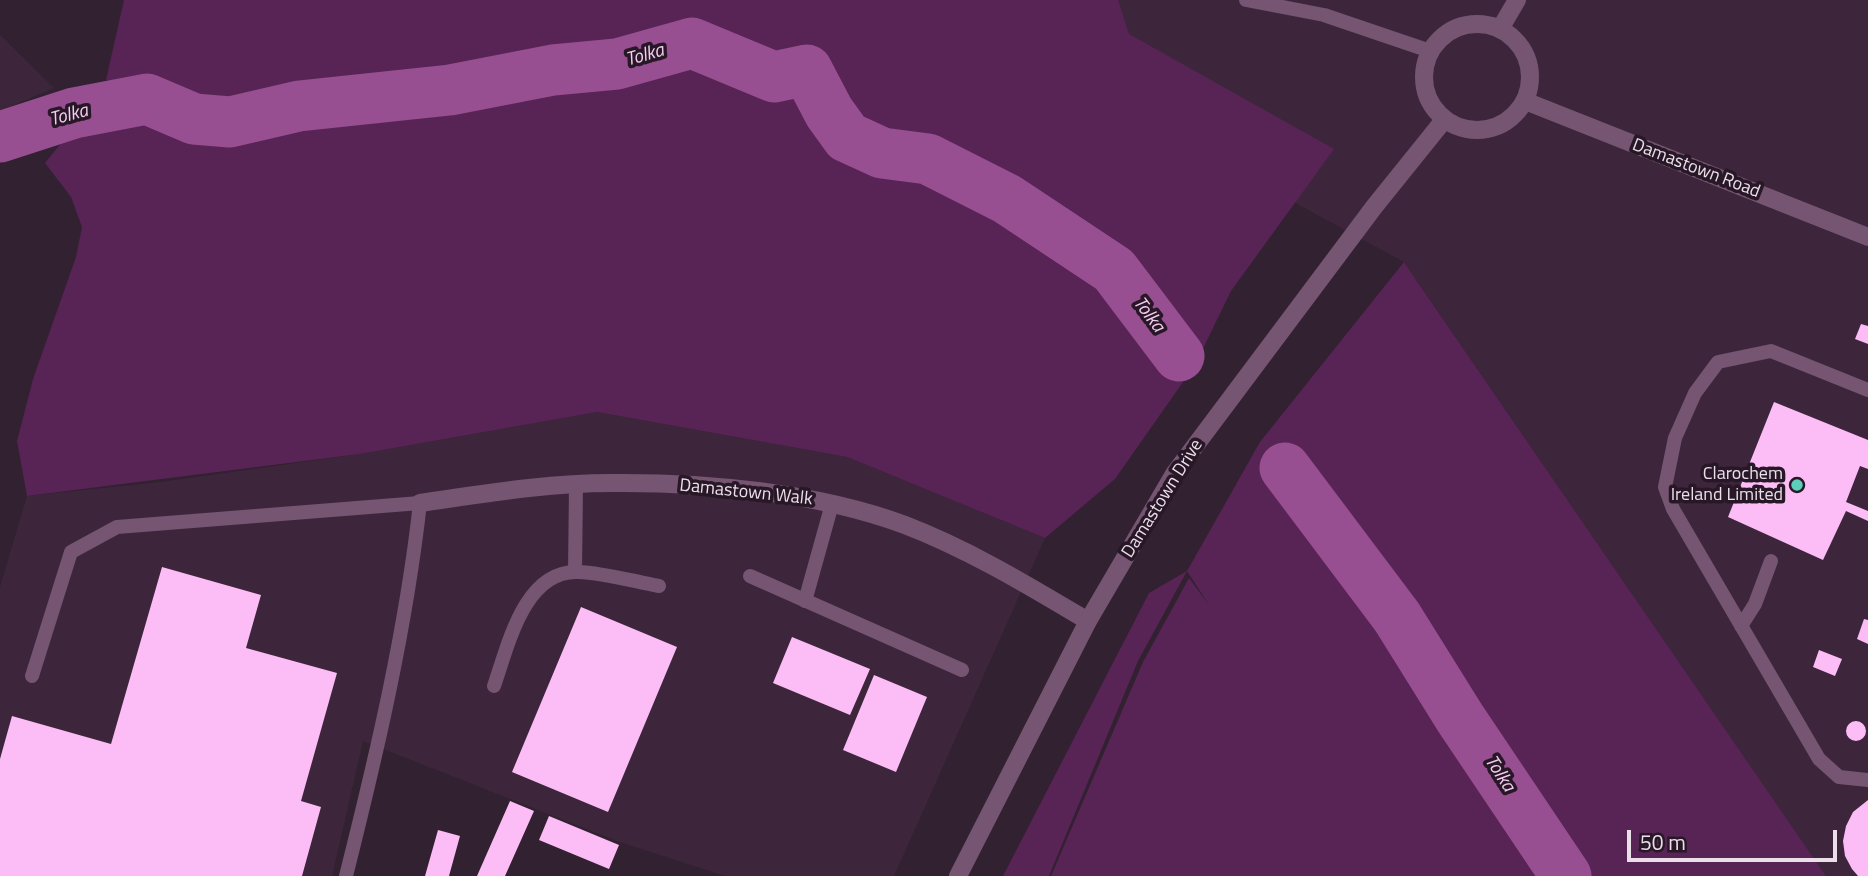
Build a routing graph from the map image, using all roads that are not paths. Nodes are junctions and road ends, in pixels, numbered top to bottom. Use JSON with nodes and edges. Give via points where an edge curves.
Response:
{"nodes":[{"id":1,"x":1246,"y":0,"type":"edge"},
{"id":2,"x":1517,"y":0,"type":"edge"},
{"id":3,"x":1500,"y":29,"type":"junction"},
{"id":4,"x":1430,"y":51,"type":"junction"},
{"id":5,"x":1525,"y":101,"type":"junction"},
{"id":6,"x":1444,"y":120,"type":"junction"},
{"id":7,"x":1868,"y":237,"type":"edge"},
{"id":8,"x":1868,"y":390,"type":"edge"},
{"id":9,"x":576,"y":485,"type":"junction"},
{"id":10,"x":420,"y":503,"type":"junction"},
{"id":11,"x":832,"y":503,"type":"junction"},
{"id":12,"x":1771,"y":561,"type":"dead end"},
{"id":13,"x":575,"y":572,"type":"junction"},
{"id":14,"x":750,"y":576,"type":"dead end"},
{"id":15,"x":659,"y":586,"type":"dead end"},
{"id":16,"x":805,"y":601,"type":"junction"},
{"id":17,"x":1088,"y":621,"type":"junction"},
{"id":18,"x":1741,"y":626,"type":"junction"},
{"id":19,"x":962,"y":670,"type":"dead end"},
{"id":20,"x":32,"y":676,"type":"dead end"},
{"id":21,"x":494,"y":686,"type":"dead end"},
{"id":22,"x":1868,"y":780,"type":"edge"},
{"id":23,"x":346,"y":876,"type":"edge"},
{"id":24,"x":958,"y":876,"type":"edge"}],
"edges":[{"from":1,"to":4,"type":"lane","via":[[1324,15]]},
{"from":2,"to":3,"type":"street"},
{"from":3,"to":4,"type":"street","via":[[1468,24],[1440,38]]},
{"from":3,"to":5,"type":"street","via":[[1514,39],[1530,68]]},
{"from":4,"to":6,"type":"street","via":[[1424,65],[1426,95]]},
{"from":5,"to":6,"type":"street","via":[[1509,119],[1489,130],[1473,131]]},
{"from":5,"to":7,"type":"street","name":"Damastown Road"},
{"from":6,"to":17,"type":"street","name":"Damastown Drive","via":[[1174,474]]},
{"from":8,"to":18,"type":"lane","via":[[1770,351],[1718,362],[1695,393],[1675,438],[1665,487],[1673,509]]},
{"from":9,"to":10,"type":"street","name":"Damastown Walk"},
{"from":9,"to":11,"type":"street","name":"Damastown Walk","via":[[691,486]]},
{"from":9,"to":13,"type":"lane"},
{"from":10,"to":20,"type":"lane","via":[[117,527],[71,552]]},
{"from":10,"to":23,"type":"lane","via":[[402,627]]},
{"from":11,"to":16,"type":"lane"},
{"from":11,"to":17,"type":"street","name":"Damastown Walk","via":[[905,526],[1006,571]]},
{"from":12,"to":18,"type":"lane"},
{"from":13,"to":15,"type":"lane"},
{"from":13,"to":21,"type":"lane","via":[[544,581],[523,608]]},
{"from":14,"to":16,"type":"lane"},
{"from":16,"to":19,"type":"lane"},
{"from":17,"to":24,"type":"street","name":"Damastown Drive"},
{"from":18,"to":22,"type":"lane","via":[[1819,759],[1839,777]]}]}
